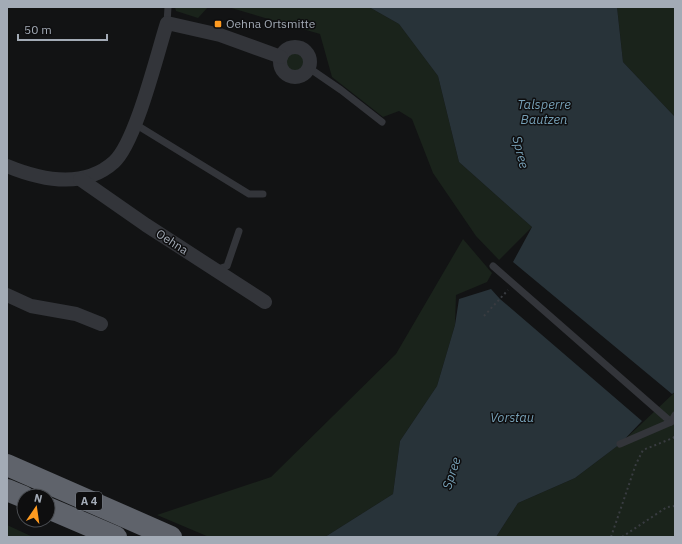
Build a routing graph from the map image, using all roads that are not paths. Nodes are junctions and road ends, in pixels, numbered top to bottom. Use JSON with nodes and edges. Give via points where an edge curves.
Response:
{"nodes":[{"id":1,"x":168,"y":7,"type":"edge"},
{"id":2,"x":167,"y":23,"type":"junction"},
{"id":3,"x":281,"y":57,"type":"junction"},
{"id":4,"x":308,"y":68,"type":"junction"},
{"id":5,"x":382,"y":122,"type":"dead end"},
{"id":6,"x":135,"y":124,"type":"junction"},
{"id":7,"x":7,"y":166,"type":"edge"},
{"id":8,"x":80,"y":179,"type":"junction"},
{"id":9,"x":263,"y":194,"type":"dead end"},
{"id":10,"x":239,"y":231,"type":"dead end"},
{"id":11,"x":493,"y":266,"type":"dead end"},
{"id":12,"x":215,"y":270,"type":"junction"},
{"id":13,"x":7,"y":295,"type":"edge"},
{"id":14,"x":265,"y":302,"type":"dead end"},
{"id":15,"x":101,"y":324,"type":"dead end"},
{"id":16,"x":675,"y":415,"type":"edge"},
{"id":17,"x":670,"y":422,"type":"junction"},
{"id":18,"x":620,"y":444,"type":"dead end"},
{"id":19,"x":7,"y":465,"type":"edge"},
{"id":20,"x":56,"y":511,"type":"edge"},
{"id":21,"x":116,"y":537,"type":"edge"},
{"id":22,"x":171,"y":537,"type":"edge"}],
"edges":[{"from":1,"to":2,"type":"lane"},
{"from":2,"to":3,"type":"street","via":[[220,35]]},
{"from":2,"to":6,"type":"street"},
{"from":3,"to":4,"type":"street","via":[[280,67],[287,75],[297,77]]},
{"from":3,"to":4,"type":"street","via":[[286,50],[300,48],[309,59]]},
{"from":4,"to":5,"type":"lane"},
{"from":6,"to":8,"type":"street","via":[[131,137],[115,161],[105,169]]},
{"from":6,"to":9,"type":"lane","via":[[249,194]]},
{"from":7,"to":8,"type":"street","via":[[42,178]]},
{"from":8,"to":12,"type":"street","name":"Oehna","via":[[146,226]]},
{"from":10,"to":12,"type":"lane","via":[[227,266]]},
{"from":11,"to":17,"type":"lane"},
{"from":12,"to":14,"type":"street","name":"Oehna"},
{"from":13,"to":15,"type":"street","via":[[32,306],[76,314]]},
{"from":16,"to":17,"type":"lane"},
{"from":17,"to":18,"type":"lane"},
{"from":19,"to":22,"type":"highway","number":"A 4"},
{"from":20,"to":21,"type":"highway","number":"A 4"}]}
